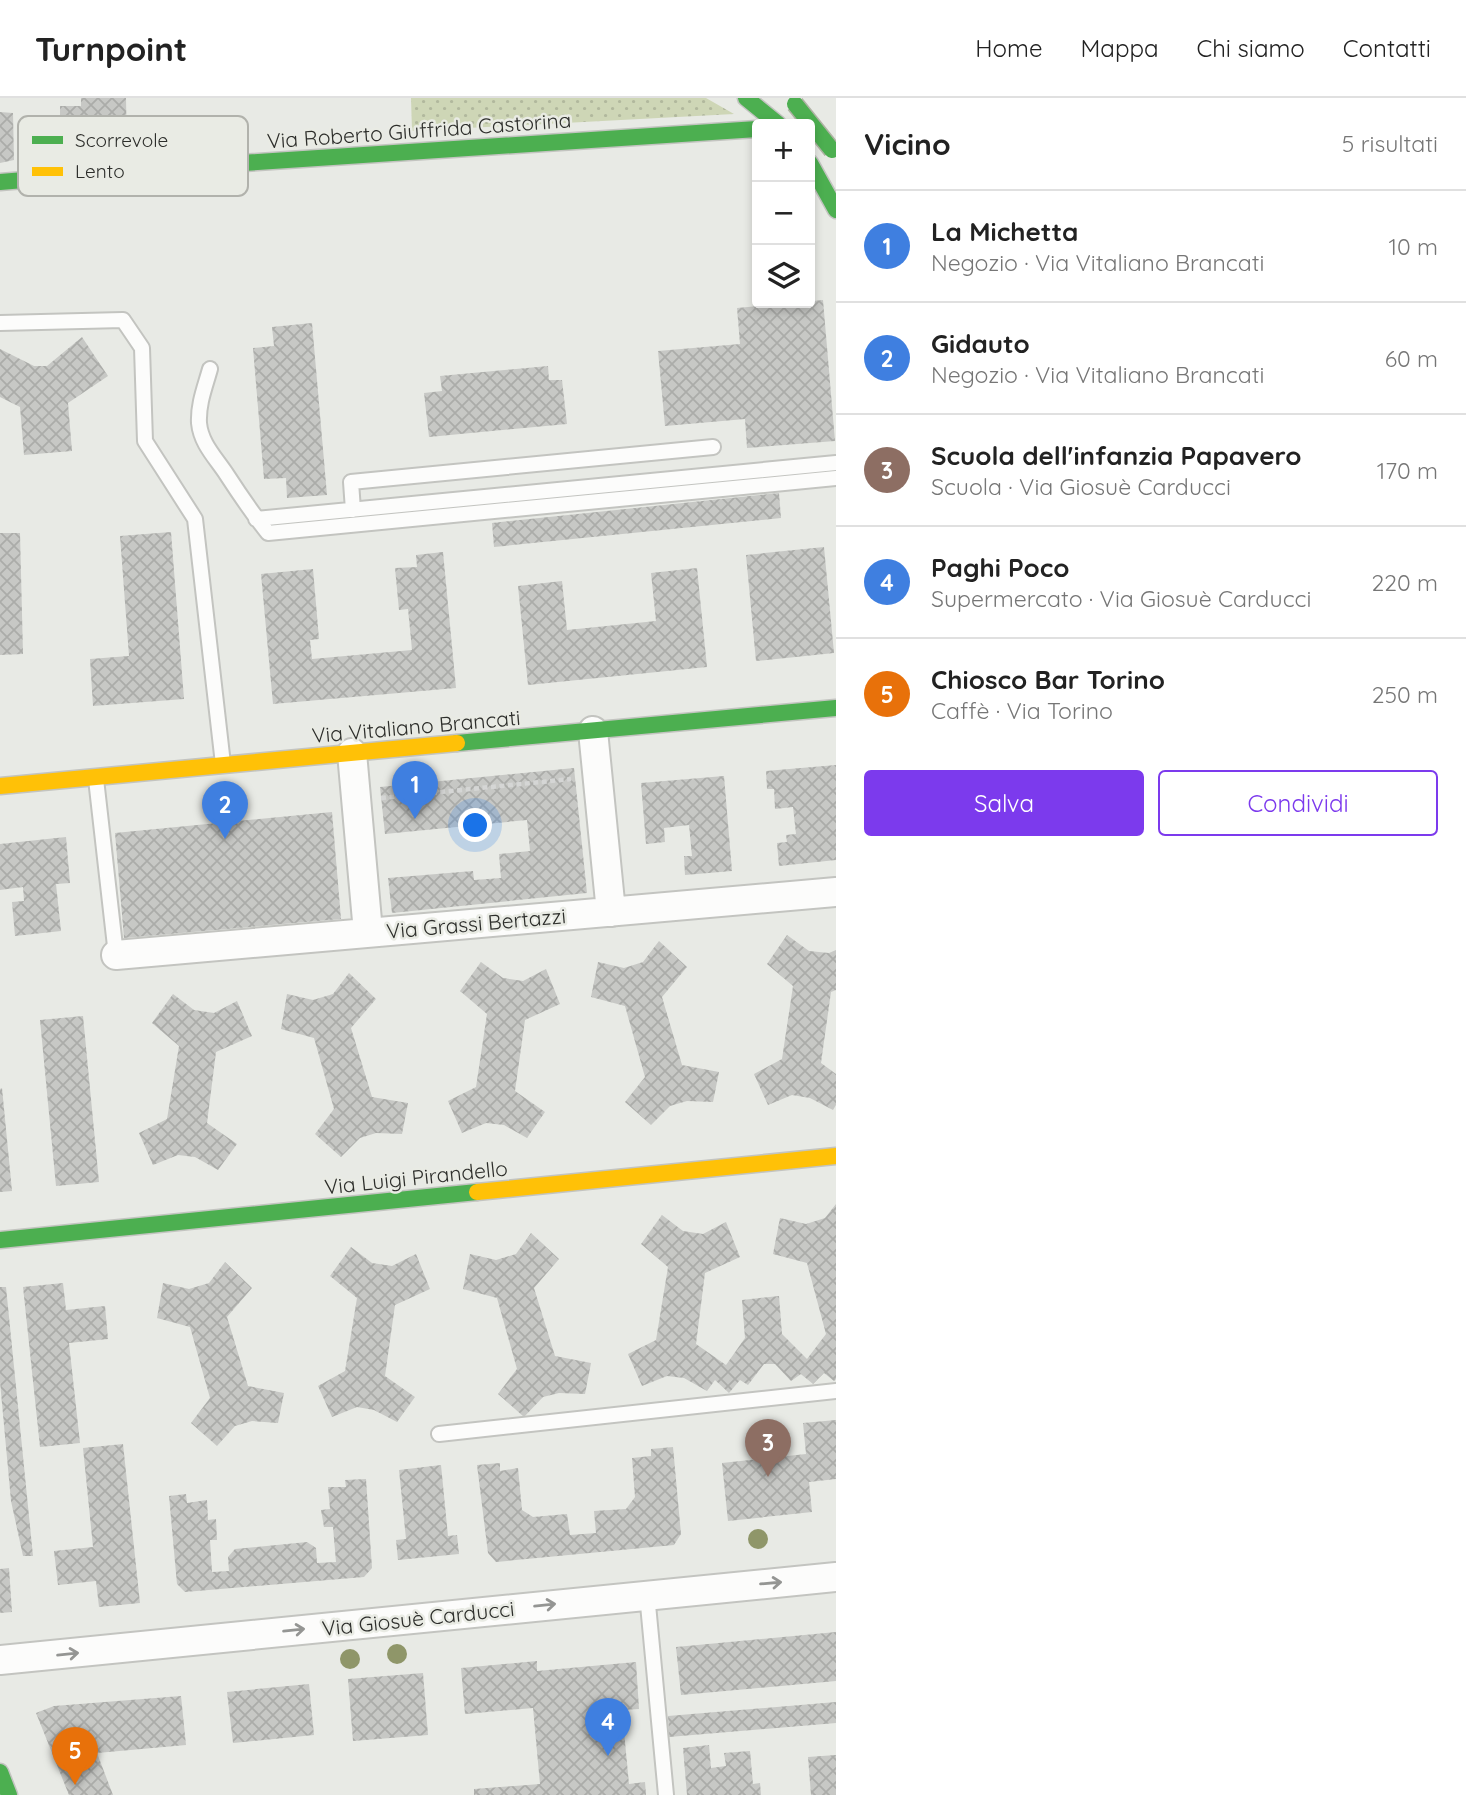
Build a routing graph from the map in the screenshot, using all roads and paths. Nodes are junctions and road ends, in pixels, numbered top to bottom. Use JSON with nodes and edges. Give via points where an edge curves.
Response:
{"nodes":[{"id":1,"x":792,"y":101,"type":"edge"},
{"id":2,"x":753,"y":103,"type":"edge"},
{"id":3,"x":772,"y":119,"type":"edge"},
{"id":4,"x":836,"y":124,"type":"edge"},
{"id":5,"x":815,"y":125,"type":"edge"},
{"id":6,"x":752,"y":129,"type":"edge"},
{"id":7,"x":834,"y":153,"type":"edge"},
{"id":8,"x":248,"y":163,"type":"edge"},
{"id":9,"x":815,"y":171,"type":"edge"},
{"id":10,"x":18,"y":180,"type":"edge"},
{"id":11,"x":0,"y":182,"type":"edge"},
{"id":12,"x":836,"y":210,"type":"edge"},
{"id":13,"x":0,"y":323,"type":"edge"},
{"id":14,"x":211,"y":369,"type":"dead end"},
{"id":15,"x":713,"y":447,"type":"dead end"},
{"id":16,"x":836,"y":463,"type":"edge"},
{"id":17,"x":836,"y":478,"type":"edge"},
{"id":18,"x":353,"y":510,"type":"junction"},
{"id":19,"x":256,"y":519,"type":"junction"},
{"id":20,"x":836,"y":708,"type":"edge"},
{"id":21,"x":593,"y":730,"type":"junction"},
{"id":22,"x":352,"y":753,"type":"junction"},
{"id":23,"x":223,"y":765,"type":"junction"},
{"id":24,"x":96,"y":777,"type":"junction"},
{"id":25,"x":575,"y":779,"type":"dead end"},
{"id":26,"x":0,"y":786,"type":"edge"},
{"id":27,"x":381,"y":798,"type":"dead end"},
{"id":28,"x":836,"y":892,"type":"edge"},
{"id":29,"x":611,"y":912,"type":"junction"},
{"id":30,"x":368,"y":932,"type":"junction"},
{"id":31,"x":116,"y":955,"type":"joint"},
{"id":32,"x":836,"y":1156,"type":"edge"},
{"id":33,"x":0,"y":1240,"type":"edge"},
{"id":34,"x":836,"y":1391,"type":"edge"},
{"id":35,"x":439,"y":1434,"type":"dead end"},
{"id":36,"x":836,"y":1577,"type":"edge"},
{"id":37,"x":647,"y":1594,"type":"junction"},
{"id":38,"x":0,"y":1661,"type":"edge"},
{"id":39,"x":0,"y":1772,"type":"edge"},
{"id":40,"x":9,"y":1795,"type":"edge"},
{"id":41,"x":666,"y":1795,"type":"edge"}],
"edges":[{"from":1,"to":7,"type":"street","bridge":true},
{"from":2,"to":3,"type":"street"},
{"from":4,"to":5,"type":"street"},
{"from":6,"to":8,"type":"street","name":"Via Roberto Giuffrida Castorina"},
{"from":9,"to":12,"type":"street"},
{"from":10,"to":11,"type":"street","name":"Via Roberto Giuffrida Castorina"},
{"from":13,"to":23,"type":"lane","via":[[123,320],[142,348],[145,441],[195,519]]},
{"from":14,"to":19,"type":"lane","via":[[199,405],[199,426],[206,446]]},
{"from":15,"to":18,"type":"lane","via":[[351,482]]},
{"from":16,"to":18,"type":"lane"},
{"from":17,"to":19,"type":"lane","via":[[268,533]]},
{"from":18,"to":19,"type":"lane"},
{"from":20,"to":21,"type":"street","name":"Via Vitaliano Brancati"},
{"from":21,"to":22,"type":"street","name":"Via Vitaliano Brancati"},
{"from":21,"to":29,"type":"street"},
{"from":22,"to":23,"type":"street","name":"Via Vitaliano Brancati"},
{"from":22,"to":30,"type":"street"},
{"from":23,"to":24,"type":"street","name":"Via Vitaliano Brancati"},
{"from":24,"to":26,"type":"street","name":"Via Vitaliano Brancati"},
{"from":24,"to":31,"type":"lane"},
{"from":25,"to":27,"type":"path"},
{"from":28,"to":29,"type":"street","name":"Via Grassi Bertazzi"},
{"from":29,"to":30,"type":"street","name":"Via Grassi Bertazzi"},
{"from":30,"to":31,"type":"street","name":"Via Grassi Bertazzi"},
{"from":32,"to":33,"type":"street","name":"Via Luigi Pirandello"},
{"from":34,"to":35,"type":"lane"},
{"from":37,"to":36,"type":"street","name":"Via Giosuè Carducci","one_way":true},
{"from":38,"to":37,"type":"street","name":"Via Giosuè Carducci","one_way":true},
{"from":37,"to":41,"type":"lane"},
{"from":39,"to":40,"type":"street"}]}
